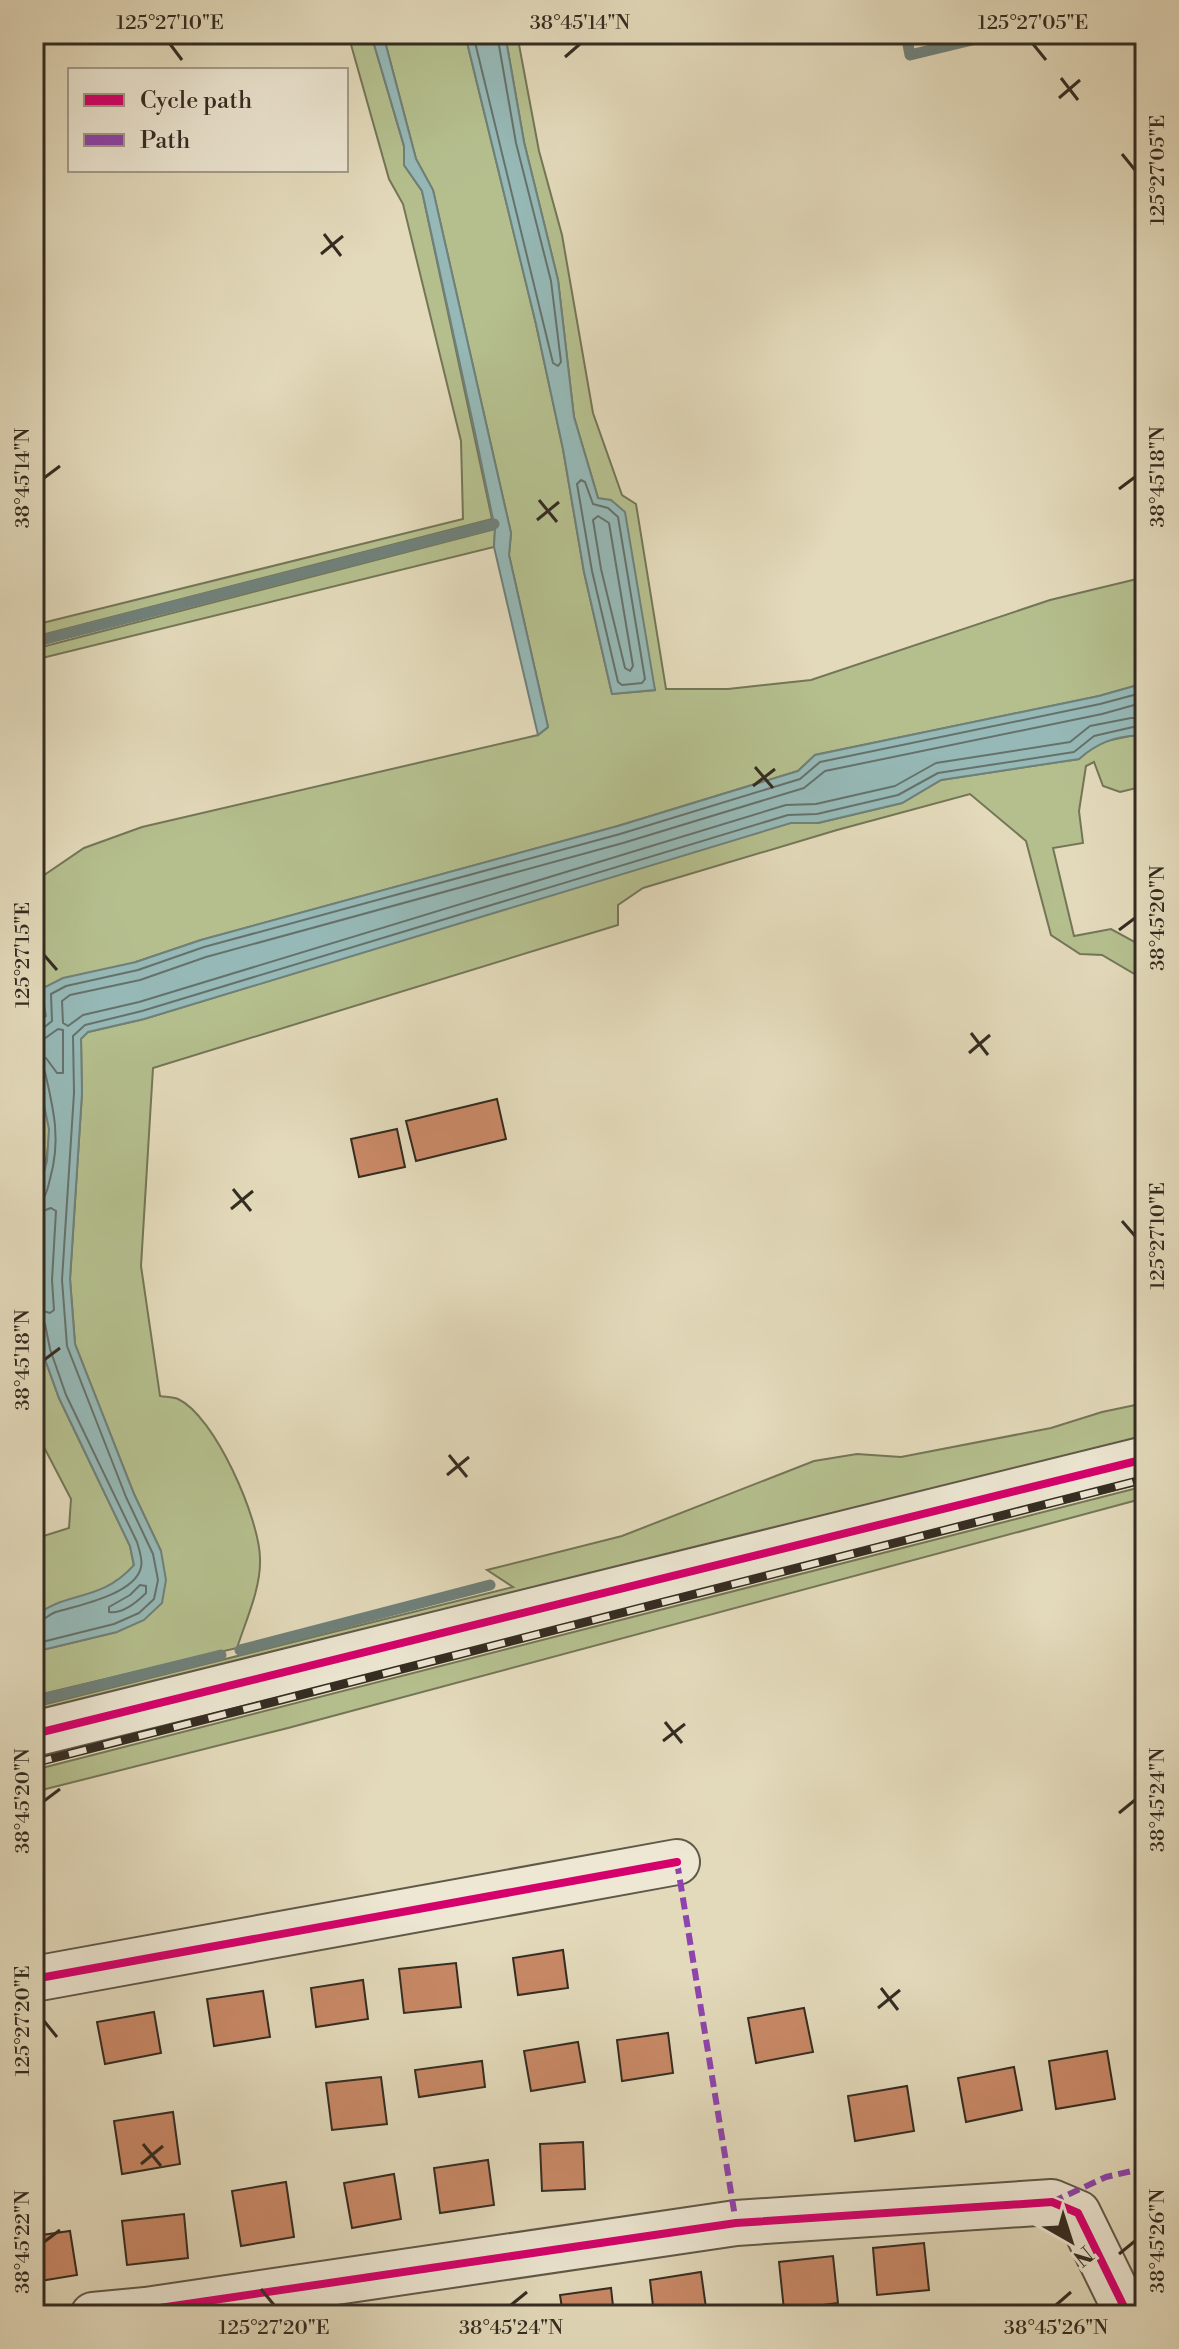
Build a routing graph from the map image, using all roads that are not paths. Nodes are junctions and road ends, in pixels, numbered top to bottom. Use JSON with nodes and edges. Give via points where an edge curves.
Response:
{"nodes":[{"id":1,"x":1145,"y":1459,"type":"edge"},
{"id":2,"x":34,"y":1734,"type":"edge"},
{"id":3,"x":677,"y":1862,"type":"dead end"},
{"id":4,"x":34,"y":1979,"type":"edge"},
{"id":5,"x":93,"y":2315,"type":"edge"},
{"id":6,"x":1128,"y":2315,"type":"edge"}],
"edges":[{"from":1,"to":2,"type":"street"},
{"from":3,"to":4,"type":"street"},
{"from":5,"to":6,"type":"street","via":[[736,2223],[1052,2202],[1078,2213]]}]}
